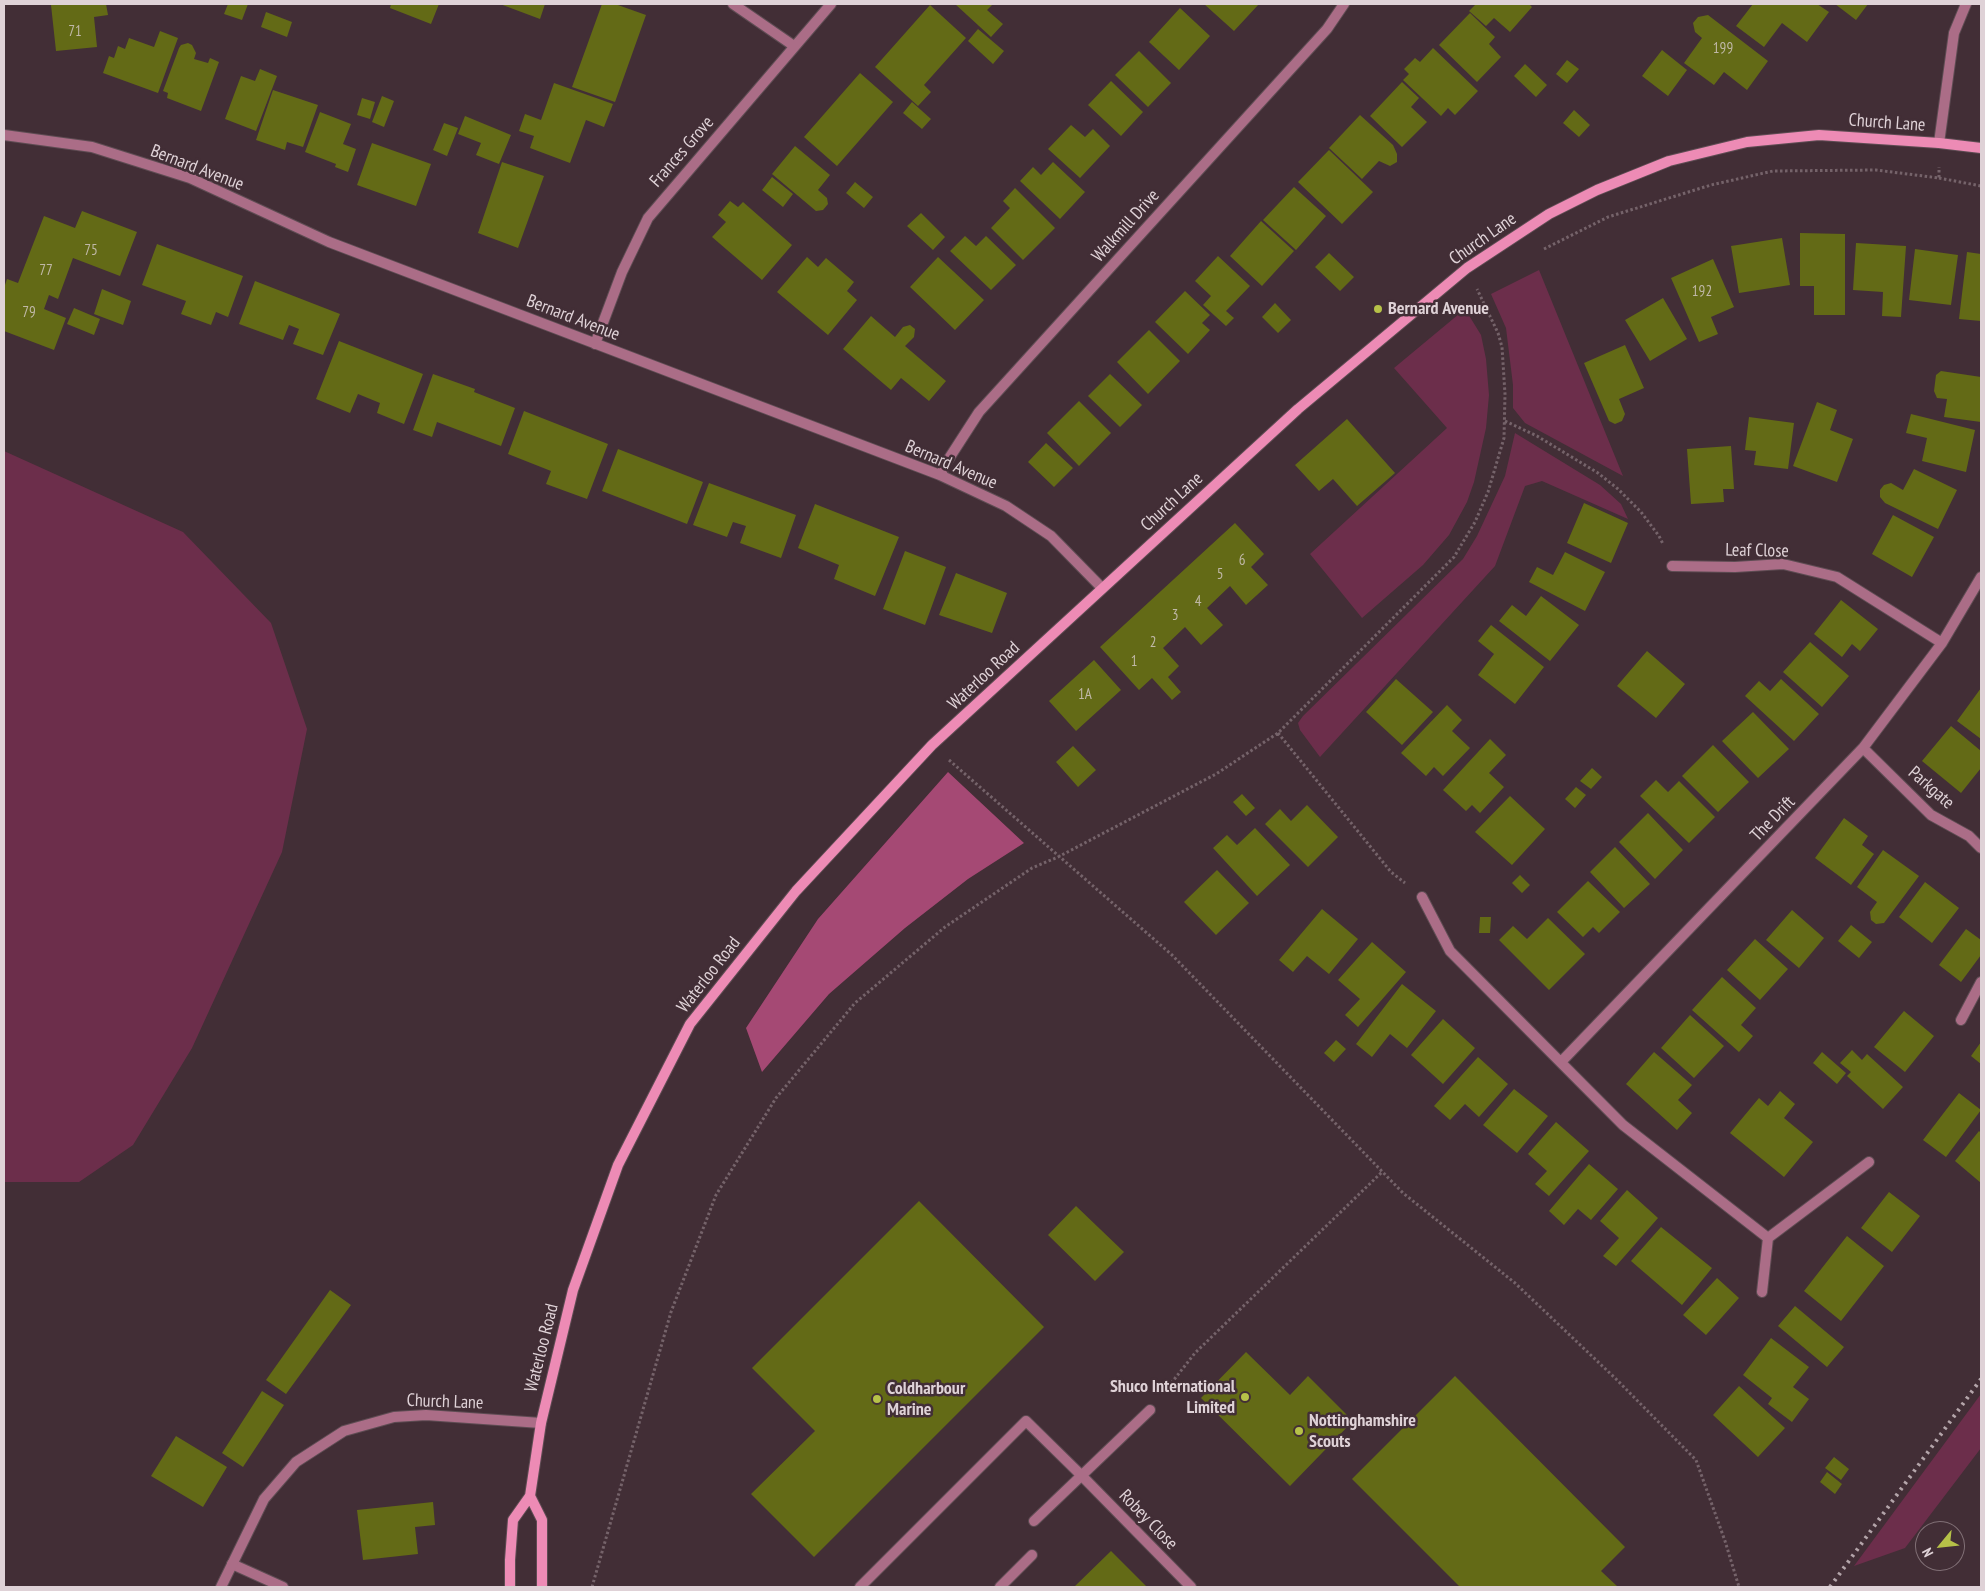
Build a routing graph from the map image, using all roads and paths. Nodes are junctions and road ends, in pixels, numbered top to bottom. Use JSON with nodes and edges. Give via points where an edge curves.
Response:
{"nodes":[{"id":1,"x":733,"y":4,"type":"edge"},
{"id":2,"x":831,"y":4,"type":"edge"},
{"id":3,"x":1344,"y":4,"type":"edge"},
{"id":4,"x":1966,"y":4,"type":"edge"},
{"id":5,"x":794,"y":46,"type":"junction"},
{"id":6,"x":4,"y":135,"type":"edge"},
{"id":7,"x":1939,"y":143,"type":"junction"},
{"id":8,"x":1981,"y":148,"type":"edge"},
{"id":9,"x":1939,"y":178,"type":"junction"},
{"id":10,"x":1981,"y":186,"type":"edge"},
{"id":11,"x":1540,"y":251,"type":"dead end"},
{"id":12,"x":1485,"y":284,"type":"dead end"},
{"id":13,"x":595,"y":344,"type":"junction"},
{"id":14,"x":1505,"y":421,"type":"junction"},
{"id":15,"x":940,"y":475,"type":"junction"},
{"id":16,"x":1672,"y":566,"type":"joint"},
{"id":17,"x":1981,"y":577,"type":"edge"},
{"id":18,"x":1102,"y":588,"type":"junction"},
{"id":19,"x":1942,"y":643,"type":"junction"},
{"id":20,"x":1278,"y":733,"type":"junction"},
{"id":21,"x":932,"y":745,"type":"junction"},
{"id":22,"x":1864,"y":748,"type":"junction"},
{"id":23,"x":1981,"y":848,"type":"edge"},
{"id":24,"x":1058,"y":857,"type":"junction"},
{"id":25,"x":1422,"y":896,"type":"joint"},
{"id":26,"x":1981,"y":982,"type":"edge"},
{"id":27,"x":1961,"y":1020,"type":"dead end"},
{"id":28,"x":1561,"y":1062,"type":"junction"},
{"id":29,"x":1870,"y":1162,"type":"dead end"},
{"id":30,"x":1382,"y":1172,"type":"junction"},
{"id":31,"x":1768,"y":1238,"type":"junction"},
{"id":32,"x":1762,"y":1292,"type":"dead end"},
{"id":33,"x":1150,"y":1410,"type":"joint"},
{"id":34,"x":541,"y":1423,"type":"junction"},
{"id":35,"x":1081,"y":1475,"type":"junction"},
{"id":36,"x":530,"y":1496,"type":"junction"},
{"id":37,"x":1034,"y":1521,"type":"dead end"},
{"id":38,"x":1032,"y":1555,"type":"dead end"},
{"id":39,"x":232,"y":1564,"type":"junction"},
{"id":40,"x":221,"y":1587,"type":"edge"},
{"id":41,"x":283,"y":1587,"type":"edge"},
{"id":42,"x":510,"y":1587,"type":"edge"},
{"id":43,"x":542,"y":1587,"type":"edge"},
{"id":44,"x":592,"y":1587,"type":"edge"},
{"id":45,"x":860,"y":1587,"type":"edge"},
{"id":46,"x":1000,"y":1587,"type":"edge"},
{"id":47,"x":1191,"y":1587,"type":"edge"},
{"id":48,"x":1739,"y":1587,"type":"edge"}],
"edges":[{"from":1,"to":5,"type":"street"},
{"from":2,"to":5,"type":"street","name":"Frances Grove"},
{"from":3,"to":15,"type":"street","name":"Walkmill Drive","via":[[1327,29],[979,412]]},
{"from":4,"to":7,"type":"street","via":[[1954,33]]},
{"from":5,"to":13,"type":"street","name":"Frances Grove","via":[[648,218],[622,272]]},
{"from":6,"to":13,"type":"street","name":"Bernard Avenue","via":[[92,147],[190,178],[329,242]]},
{"from":7,"to":8,"type":"street","name":"Church Lane"},
{"from":7,"to":9,"type":"path"},
{"from":7,"to":18,"type":"street","name":"Church Lane","via":[[1819,135],[1747,142],[1669,161],[1597,190],[1549,214],[1468,268],[1312,397]]},
{"from":9,"to":10,"type":"path"},
{"from":9,"to":11,"type":"path","via":[[1876,170],[1774,171],[1711,185],[1608,218]]},
{"from":12,"to":14,"type":"path","via":[[1477,289],[1502,347]]},
{"from":13,"to":15,"type":"street","name":"Bernard Avenue"},
{"from":14,"to":16,"type":"path","via":[[1545,440],[1618,489],[1659,536]]},
{"from":14,"to":20,"type":"path","via":[[1504,438],[1488,492],[1454,557]]},
{"from":15,"to":18,"type":"street","name":"Bernard Avenue","via":[[1006,506],[1051,536]]},
{"from":16,"to":19,"type":"street","name":"Leaf Close","via":[[1783,564],[1837,577]]},
{"from":17,"to":19,"type":"street","name":"The Drift"},
{"from":18,"to":21,"type":"street","name":"Waterloo Road"},
{"from":19,"to":22,"type":"street","name":"The Drift"},
{"from":20,"to":24,"type":"path","via":[[1216,774]]},
{"from":20,"to":25,"type":"path","via":[[1391,872]]},
{"from":21,"to":24,"type":"path"},
{"from":21,"to":34,"type":"street","name":"Waterloo Road","via":[[796,891],[690,1024],[618,1164],[573,1290]]},
{"from":22,"to":23,"type":"street","name":"Parkgate","via":[[1932,815],[1969,836]]},
{"from":22,"to":28,"type":"street","name":"The Drift"},
{"from":24,"to":30,"type":"path","via":[[1172,955]]},
{"from":24,"to":44,"type":"path","via":[[1032,868],[945,927],[855,1003],[776,1098],[716,1195],[671,1312]]},
{"from":25,"to":28,"type":"street","via":[[1450,951]]},
{"from":26,"to":27,"type":"street"},
{"from":28,"to":31,"type":"street","via":[[1623,1125]]},
{"from":29,"to":31,"type":"street"},
{"from":30,"to":33,"type":"path","via":[[1196,1353]]},
{"from":30,"to":48,"type":"path","via":[[1403,1193],[1515,1283],[1696,1460]]},
{"from":31,"to":32,"type":"street"},
{"from":33,"to":35,"type":"street"},
{"from":34,"to":36,"type":"street","name":"Waterloo Road"},
{"from":34,"to":39,"type":"street","name":"Church Lane","via":[[426,1415],[394,1418],[344,1431],[296,1462],[264,1499]]},
{"from":35,"to":37,"type":"street"},
{"from":35,"to":45,"type":"street","name":"Robey Close","via":[[1026,1421]]},
{"from":35,"to":47,"type":"street","name":"Robey Close"},
{"from":36,"to":42,"type":"street","name":"Waterloo Road","via":[[513,1520]]},
{"from":36,"to":43,"type":"street","via":[[542,1520]]},
{"from":38,"to":46,"type":"street"},
{"from":39,"to":40,"type":"street","name":"Church Lane"},
{"from":39,"to":41,"type":"street"}]}
